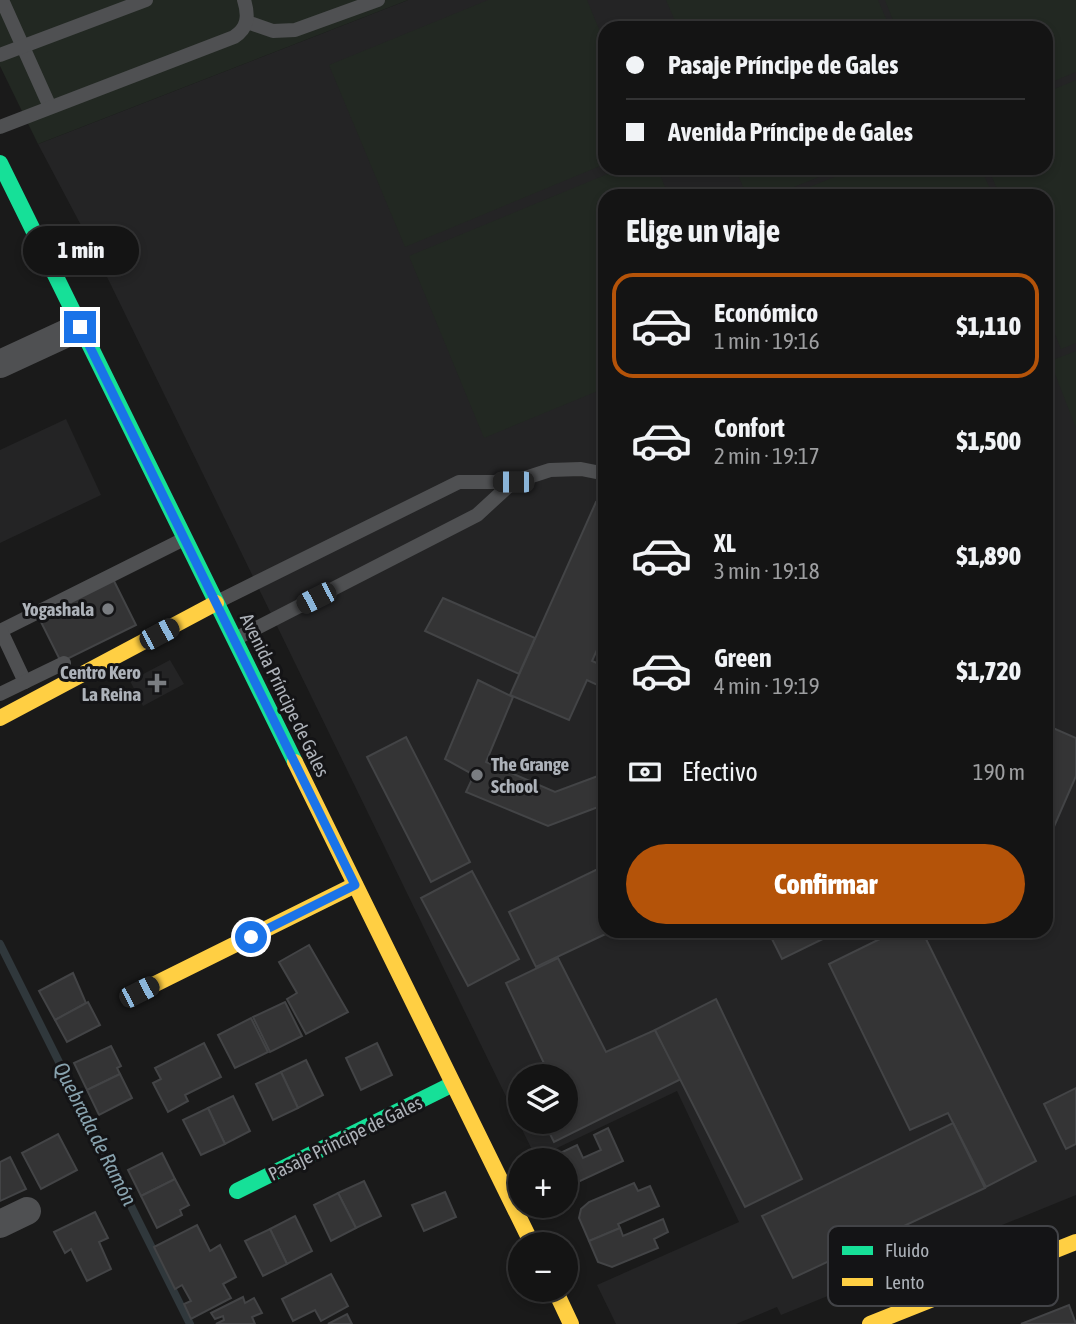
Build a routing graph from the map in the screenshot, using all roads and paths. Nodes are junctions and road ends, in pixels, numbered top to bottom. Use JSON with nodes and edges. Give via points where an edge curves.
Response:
{"nodes":[{"id":1,"x":2,"y":0,"type":"edge"},
{"id":2,"x":146,"y":0,"type":"edge"},
{"id":3,"x":244,"y":0,"type":"edge"},
{"id":4,"x":378,"y":0,"type":"edge"},
{"id":5,"x":247,"y":22,"type":"junction"},
{"id":6,"x":23,"y":45,"type":"junction"},
{"id":7,"x":0,"y":55,"type":"edge"},
{"id":8,"x":50,"y":107,"type":"junction"},
{"id":9,"x":0,"y":127,"type":"edge"},
{"id":10,"x":0,"y":163,"type":"edge"},
{"id":11,"x":80,"y":327,"type":"junction"},
{"id":12,"x":0,"y":364,"type":"edge"},
{"id":13,"x":598,"y":472,"type":"edge"},
{"id":14,"x":513,"y":482,"type":"junction"},
{"id":15,"x":185,"y":539,"type":"junction"},
{"id":16,"x":213,"y":597,"type":"junction"},
{"id":17,"x":147,"y":622,"type":"dead end"},
{"id":18,"x":1,"y":631,"type":"edge"},
{"id":19,"x":234,"y":640,"type":"junction"},
{"id":20,"x":74,"y":658,"type":"dead end"},
{"id":21,"x":25,"y":682,"type":"junction"},
{"id":22,"x":0,"y":694,"type":"edge"},
{"id":23,"x":0,"y":718,"type":"edge"},
{"id":24,"x":355,"y":885,"type":"junction"},
{"id":25,"x":139,"y":992,"type":"dead end"},
{"id":26,"x":453,"y":1084,"type":"junction"},
{"id":27,"x":237,"y":1191,"type":"dead end"},
{"id":28,"x":27,"y":1211,"type":"dead end"},
{"id":29,"x":0,"y":1224,"type":"edge"},
{"id":30,"x":526,"y":1232,"type":"edge"},
{"id":31,"x":1076,"y":1242,"type":"edge"},
{"id":32,"x":1058,"y":1249,"type":"edge"},
{"id":33,"x":561,"y":1302,"type":"edge"},
{"id":34,"x":915,"y":1306,"type":"edge"},
{"id":35,"x":571,"y":1324,"type":"edge"},
{"id":36,"x":870,"y":1324,"type":"edge"}],
"edges":[{"from":1,"to":6,"type":"lane"},
{"from":2,"to":6,"type":"lane"},
{"from":3,"to":5,"type":"lane"},
{"from":4,"to":5,"type":"lane","via":[[295,30],[272,31]]},
{"from":5,"to":8,"type":"lane","via":[[234,37]]},
{"from":6,"to":7,"type":"lane"},
{"from":6,"to":8,"type":"lane"},
{"from":8,"to":9,"type":"lane"},
{"from":10,"to":11,"type":"main road","name":"Avenida Príncipe de Gales"},
{"from":11,"to":12,"type":"street"},
{"from":11,"to":15,"type":"main road","name":"Avenida Príncipe de Gales"},
{"from":13,"to":14,"type":"lane","via":[[550,470]]},
{"from":14,"to":16,"type":"lane","via":[[459,482]]},
{"from":14,"to":19,"type":"lane","via":[[477,515]]},
{"from":15,"to":16,"type":"main road","name":"Avenida Príncipe de Gales"},
{"from":15,"to":18,"type":"lane"},
{"from":16,"to":17,"type":"lane"},
{"from":16,"to":19,"type":"main road","name":"Avenida Príncipe de Gales"},
{"from":16,"to":23,"type":"main road"},
{"from":18,"to":21,"type":"lane"},
{"from":19,"to":24,"type":"main road","name":"Avenida Príncipe de Gales"},
{"from":20,"to":21,"type":"lane"},
{"from":21,"to":22,"type":"lane"},
{"from":24,"to":25,"type":"main road"},
{"from":24,"to":26,"type":"main road","name":"Avenida Príncipe de Gales"},
{"from":26,"to":27,"type":"main road","name":"Pasaje Príncipe de Gales"},
{"from":26,"to":30,"type":"main road","name":"Avenida Príncipe de Gales"},
{"from":28,"to":29,"type":"street"},
{"from":31,"to":32,"type":"main road"},
{"from":33,"to":35,"type":"main road"},
{"from":34,"to":36,"type":"main road"}]}
